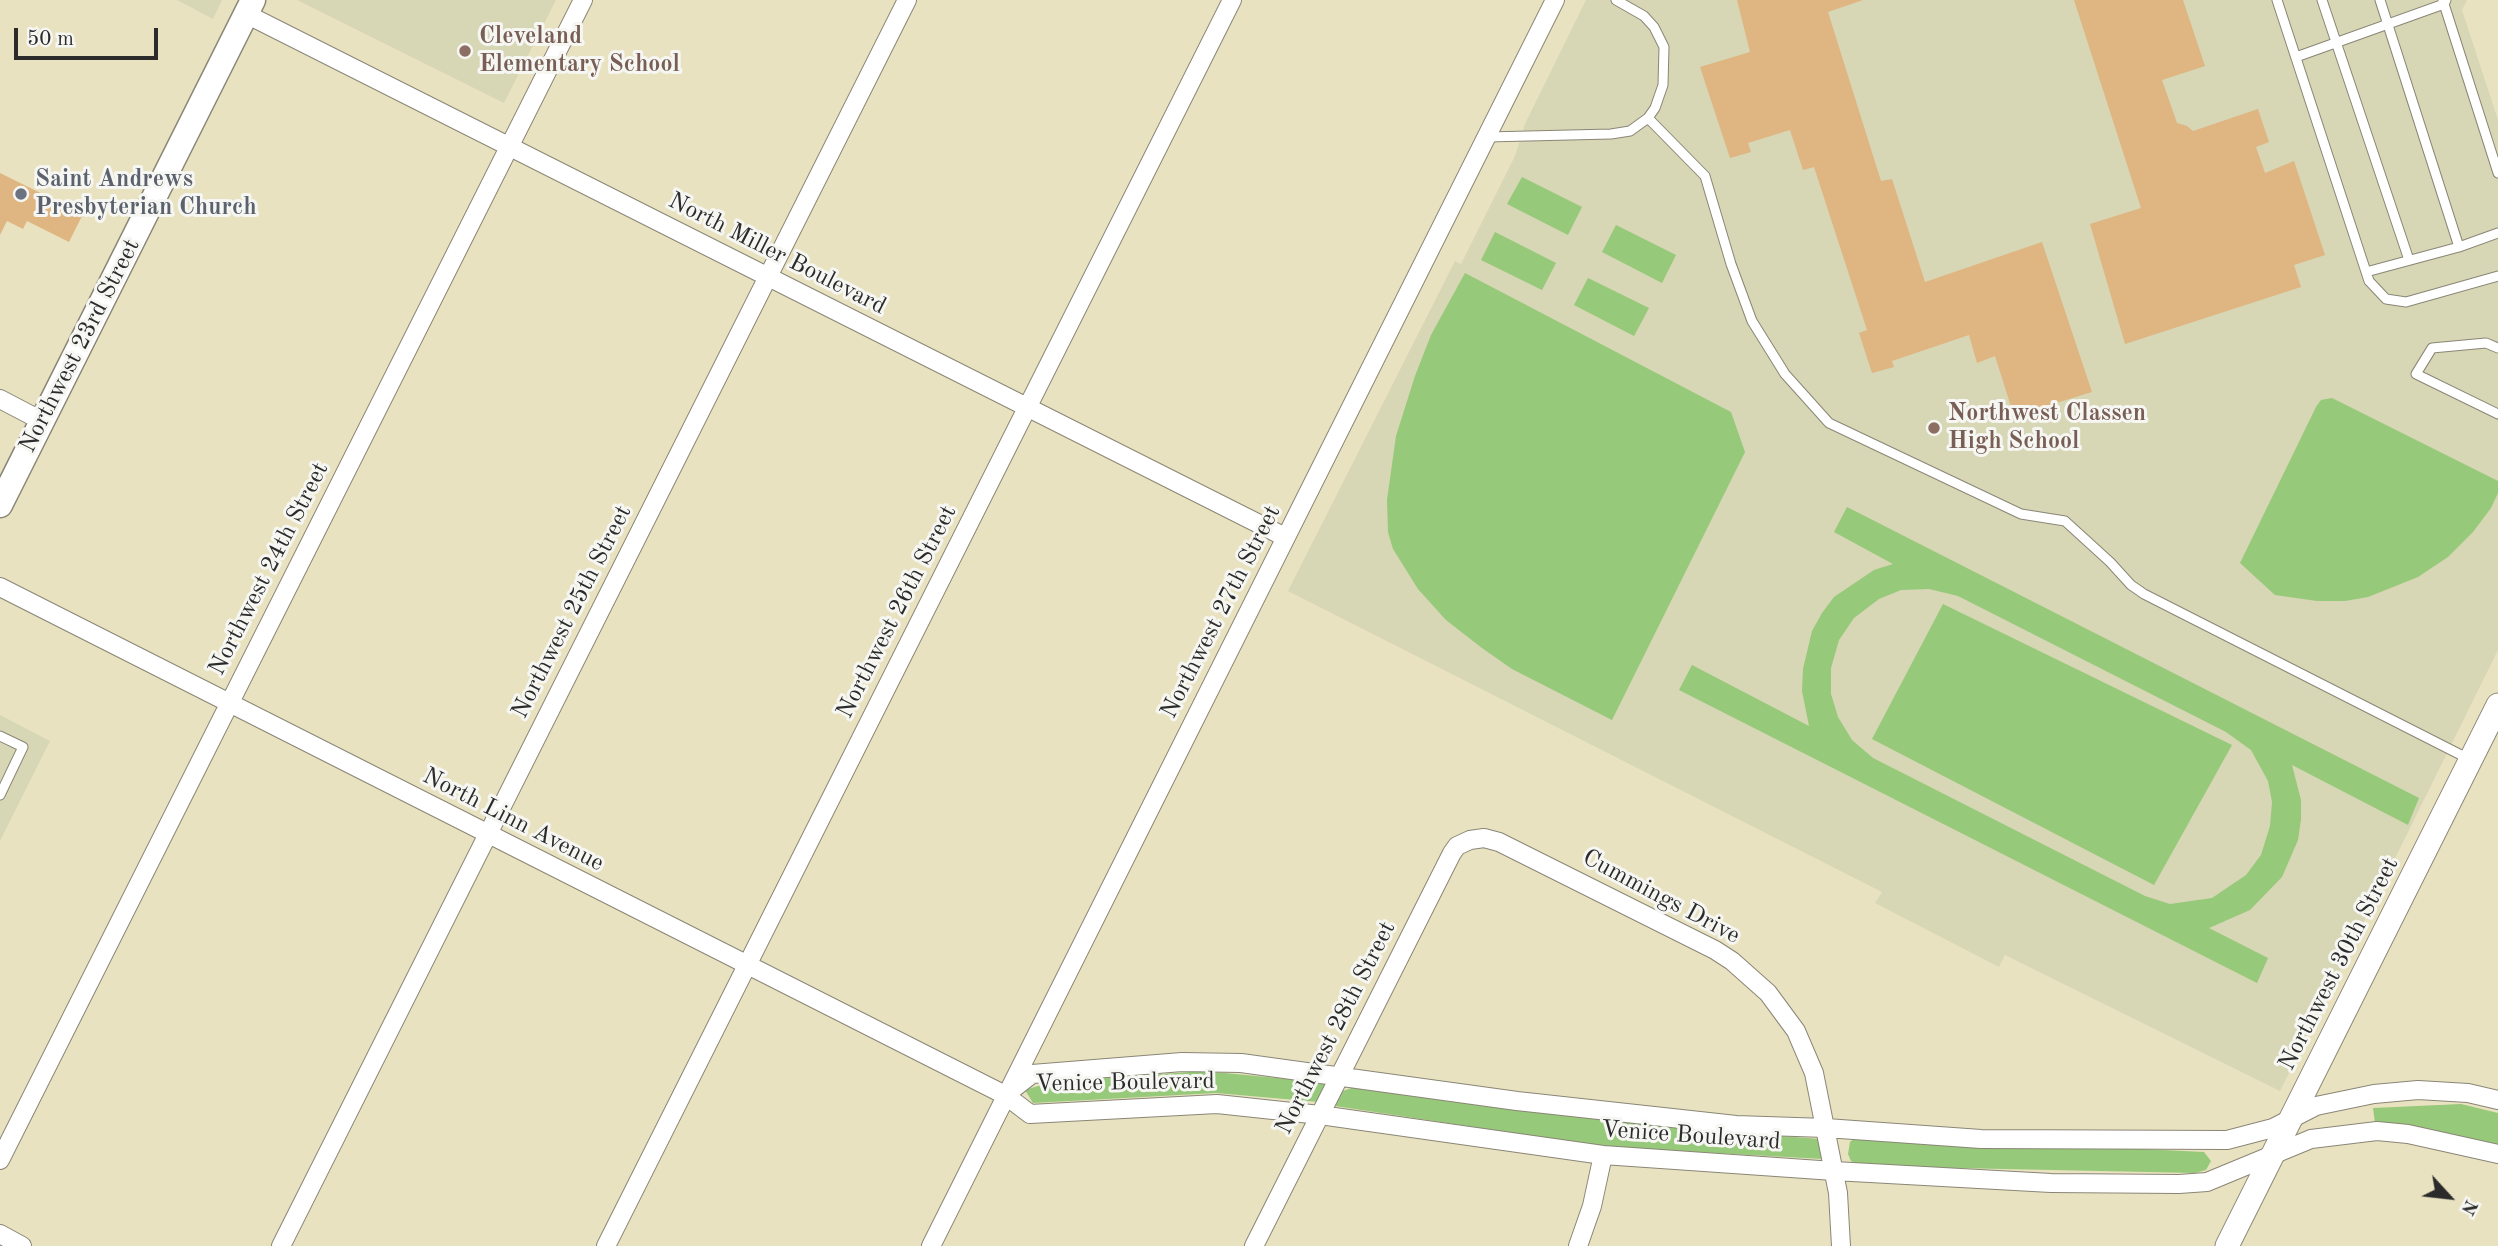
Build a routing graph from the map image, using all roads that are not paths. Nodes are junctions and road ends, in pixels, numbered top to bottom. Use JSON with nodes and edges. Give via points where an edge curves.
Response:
{"nodes":[{"id":1,"x":583,"y":0,"type":"edge"},
{"id":2,"x":907,"y":0,"type":"edge"},
{"id":3,"x":1232,"y":0,"type":"edge"},
{"id":4,"x":1555,"y":0,"type":"edge"},
{"id":5,"x":1616,"y":0,"type":"edge"},
{"id":6,"x":2277,"y":0,"type":"edge"},
{"id":7,"x":2322,"y":0,"type":"edge"},
{"id":8,"x":2380,"y":0,"type":"edge"},
{"id":9,"x":2444,"y":1,"type":"edge"},
{"id":10,"x":250,"y":7,"type":"edge"},
{"id":11,"x":2388,"y":24,"type":"junction"},
{"id":12,"x":2336,"y":42,"type":"junction"},
{"id":13,"x":2296,"y":57,"type":"junction"},
{"id":14,"x":1648,"y":118,"type":"junction"},
{"id":15,"x":1486,"y":138,"type":"junction"},
{"id":16,"x":510,"y":145,"type":"junction"},
{"id":17,"x":2498,"y":173,"type":"edge"},
{"id":18,"x":2498,"y":233,"type":"edge"},
{"id":19,"x":2459,"y":247,"type":"junction"},
{"id":20,"x":2409,"y":260,"type":"junction"},
{"id":21,"x":2366,"y":272,"type":"junction"},
{"id":22,"x":2498,"y":276,"type":"edge"},
{"id":23,"x":768,"y":277,"type":"junction"},
{"id":24,"x":2498,"y":348,"type":"edge"},
{"id":25,"x":0,"y":399,"type":"edge"},
{"id":26,"x":1027,"y":408,"type":"junction"},
{"id":27,"x":2498,"y":414,"type":"edge"},
{"id":28,"x":42,"y":421,"type":"junction"},
{"id":29,"x":0,"y":505,"type":"edge"},
{"id":30,"x":1285,"y":537,"type":"junction"},
{"id":31,"x":0,"y":587,"type":"edge"},
{"id":32,"x":229,"y":704,"type":"junction"},
{"id":33,"x":2498,"y":705,"type":"edge"},
{"id":34,"x":0,"y":736,"type":"edge"},
{"id":35,"x":2471,"y":760,"type":"junction"},
{"id":36,"x":0,"y":795,"type":"edge"},
{"id":37,"x":488,"y":834,"type":"junction"},
{"id":38,"x":1470,"y":840,"type":"joint"},
{"id":39,"x":747,"y":966,"type":"junction"},
{"id":40,"x":1340,"y":1075,"type":"junction"},
{"id":41,"x":1005,"y":1095,"type":"junction"},
{"id":42,"x":2498,"y":1100,"type":"edge"},
{"id":43,"x":1320,"y":1115,"type":"junction"},
{"id":44,"x":2292,"y":1118,"type":"junction"},
{"id":45,"x":1826,"y":1128,"type":"junction"},
{"id":46,"x":2272,"y":1154,"type":"junction"},
{"id":47,"x":2498,"y":1154,"type":"edge"},
{"id":48,"x":1603,"y":1155,"type":"junction"},
{"id":49,"x":0,"y":1160,"type":"edge"},
{"id":50,"x":1834,"y":1171,"type":"junction"},
{"id":51,"x":0,"y":1234,"type":"edge"},
{"id":52,"x":22,"y":1246,"type":"edge"},
{"id":53,"x":281,"y":1246,"type":"edge"},
{"id":54,"x":606,"y":1246,"type":"edge"},
{"id":55,"x":931,"y":1246,"type":"edge"},
{"id":56,"x":1254,"y":1246,"type":"edge"},
{"id":57,"x":1578,"y":1246,"type":"edge"},
{"id":58,"x":1841,"y":1246,"type":"edge"},
{"id":59,"x":2227,"y":1246,"type":"edge"}],
"edges":[{"from":1,"to":16,"type":"street","name":"Northwest 24th Street"},
{"from":2,"to":23,"type":"street","name":"Northwest 25th Street"},
{"from":3,"to":26,"type":"street","name":"Northwest 26th Street"},
{"from":4,"to":15,"type":"street","name":"Northwest 27th Street"},
{"from":5,"to":14,"type":"lane","via":[[1644,16],[1664,47],[1663,85]]},
{"from":6,"to":13,"type":"lane"},
{"from":7,"to":12,"type":"lane"},
{"from":8,"to":11,"type":"lane"},
{"from":9,"to":11,"type":"lane"},
{"from":9,"to":17,"type":"lane"},
{"from":10,"to":16,"type":"street","name":"North Miller Boulevard"},
{"from":10,"to":28,"type":"main road","name":"Northwest 23rd Street"},
{"from":11,"to":12,"type":"lane"},
{"from":11,"to":19,"type":"lane"},
{"from":12,"to":13,"type":"lane"},
{"from":12,"to":20,"type":"lane"},
{"from":13,"to":21,"type":"lane"},
{"from":14,"to":15,"type":"lane","via":[[1630,131],[1611,134]]},
{"from":14,"to":35,"type":"lane","via":[[1705,176],[1752,321],[1786,374],[1829,423],[2021,514],[2065,522],[2144,594]]},
{"from":15,"to":30,"type":"street","name":"Northwest 27th Street"},
{"from":16,"to":23,"type":"street","name":"North Miller Boulevard"},
{"from":16,"to":32,"type":"street","name":"Northwest 24th Street"},
{"from":18,"to":19,"type":"lane"},
{"from":19,"to":20,"type":"lane"},
{"from":20,"to":21,"type":"lane"},
{"from":21,"to":22,"type":"lane","via":[[2386,299],[2406,302]]},
{"from":23,"to":26,"type":"street","name":"North Miller Boulevard"},
{"from":23,"to":37,"type":"street","name":"Northwest 25th Street"},
{"from":24,"to":27,"type":"lane","via":[[2486,343],[2432,348],[2416,374]]},
{"from":25,"to":28,"type":"street"},
{"from":26,"to":30,"type":"street","name":"North Miller Boulevard"},
{"from":26,"to":39,"type":"street","name":"Northwest 26th Street"},
{"from":28,"to":29,"type":"main road","name":"Northwest 23rd Street"},
{"from":30,"to":41,"type":"street","name":"Northwest 27th Street"},
{"from":31,"to":32,"type":"street","name":"North Linn Avenue"},
{"from":32,"to":37,"type":"street","name":"North Linn Avenue"},
{"from":32,"to":49,"type":"street","name":"Northwest 24th Street"},
{"from":33,"to":35,"type":"street","name":"Northwest 30th Street"},
{"from":34,"to":36,"type":"lane","via":[[23,747]]},
{"from":35,"to":44,"type":"street","name":"Northwest 30th Street"},
{"from":37,"to":39,"type":"street","name":"North Linn Avenue"},
{"from":37,"to":53,"type":"street","name":"Northwest 25th Street"},
{"from":38,"to":40,"type":"street","name":"Northwest 28th Street","via":[[1452,853]]},
{"from":38,"to":45,"type":"street","name":"Cummings Drive","via":[[1499,842],[1732,961],[1768,993],[1796,1031],[1814,1073]]},
{"from":39,"to":41,"type":"street","name":"North Linn Avenue"},
{"from":39,"to":54,"type":"street","name":"Northwest 26th Street"},
{"from":40,"to":41,"type":"street","name":"Venice Boulevard","via":[[1241,1063],[1182,1062],[1032,1074]]},
{"from":40,"to":43,"type":"street","name":"Northwest 28th Street"},
{"from":40,"to":45,"type":"street","name":"Venice Boulevard","via":[[1517,1101],[1736,1125]]},
{"from":41,"to":43,"type":"street","name":"Venice Boulevard","via":[[1030,1114],[1217,1104]]},
{"from":41,"to":55,"type":"street","name":"Northwest 27th Street"},
{"from":42,"to":44,"type":"street","name":"Venice Boulevard","via":[[2418,1090],[2316,1106]]},
{"from":43,"to":48,"type":"street","name":"Venice Boulevard"},
{"from":43,"to":56,"type":"street","name":"Northwest 28th Street"},
{"from":44,"to":45,"type":"street","name":"Venice Boulevard","via":[[2227,1140],[1981,1139]]},
{"from":44,"to":46,"type":"street","name":"Northwest 30th Street"},
{"from":45,"to":50,"type":"street","name":"Cummings Drive"},
{"from":46,"to":47,"type":"street","name":"Venice Boulevard","via":[[2311,1139],[2377,1131]]},
{"from":46,"to":50,"type":"street","name":"Venice Boulevard","via":[[2207,1182],[2179,1184],[2051,1183]]},
{"from":46,"to":59,"type":"street","name":"Northwest 30th Street"},
{"from":48,"to":50,"type":"street","name":"Venice Boulevard"},
{"from":48,"to":57,"type":"street"},
{"from":50,"to":58,"type":"street","name":"Cummings Drive"},
{"from":51,"to":52,"type":"street"}]}
